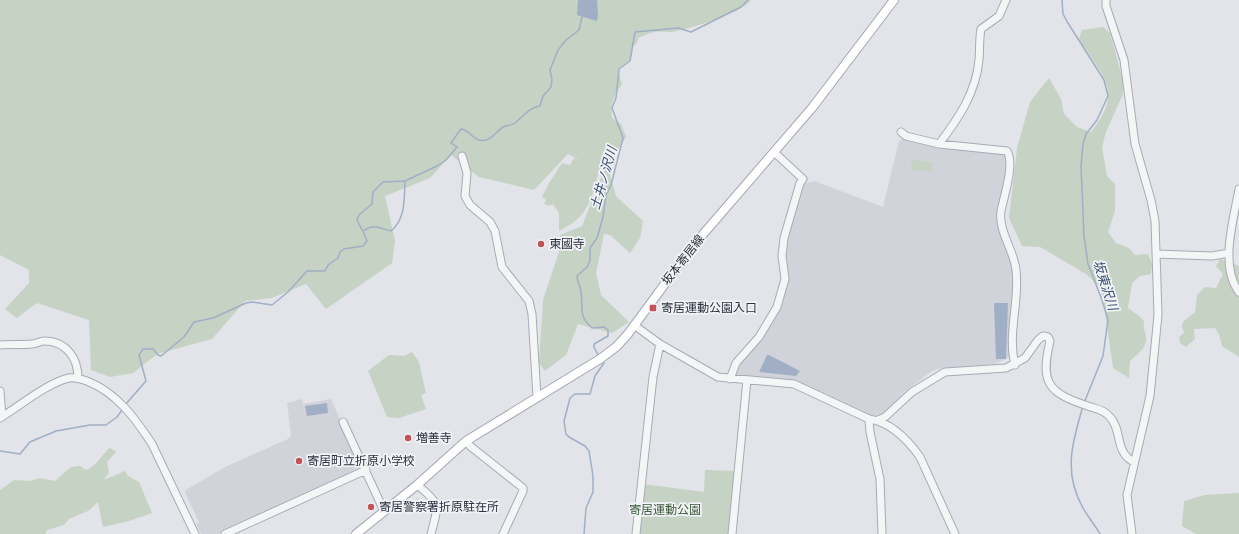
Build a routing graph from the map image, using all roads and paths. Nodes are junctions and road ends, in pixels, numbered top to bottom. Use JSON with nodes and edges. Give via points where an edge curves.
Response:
{"nodes":[{"id":1,"x":894,"y":0,"type":"edge"},
{"id":2,"x":1006,"y":0,"type":"edge"},
{"id":3,"x":1106,"y":0,"type":"edge"},
{"id":4,"x":901,"y":132,"type":"dead end"},
{"id":5,"x":939,"y":144,"type":"junction"},
{"id":6,"x":774,"y":152,"type":"junction"},
{"id":7,"x":462,"y":156,"type":"dead end"},
{"id":8,"x":1239,"y":189,"type":"edge"},
{"id":9,"x":1229,"y":253,"type":"junction"},
{"id":10,"x":1156,"y":254,"type":"junction"},
{"id":11,"x":1239,"y":292,"type":"edge"},
{"id":12,"x":634,"y":325,"type":"junction"},
{"id":13,"x":660,"y":344,"type":"junction"},
{"id":14,"x":0,"y":345,"type":"edge"},
{"id":15,"x":1015,"y":365,"type":"junction"},
{"id":16,"x":78,"y":378,"type":"junction"},
{"id":17,"x":730,"y":379,"type":"junction"},
{"id":18,"x":747,"y":380,"type":"junction"},
{"id":19,"x":0,"y":391,"type":"edge"},
{"id":20,"x":537,"y":397,"type":"junction"},
{"id":21,"x":1,"y":417,"type":"edge"},
{"id":22,"x":869,"y":419,"type":"junction"},
{"id":23,"x":878,"y":420,"type":"junction"},
{"id":24,"x":343,"y":422,"type":"dead end"},
{"id":25,"x":466,"y":441,"type":"junction"},
{"id":26,"x":1134,"y":462,"type":"junction"},
{"id":27,"x":366,"y":470,"type":"junction"},
{"id":28,"x":417,"y":485,"type":"junction"},
{"id":29,"x":384,"y":511,"type":"junction"},
{"id":30,"x":196,"y":534,"type":"edge"},
{"id":31,"x":225,"y":534,"type":"edge"},
{"id":32,"x":356,"y":534,"type":"edge"},
{"id":33,"x":431,"y":534,"type":"edge"},
{"id":34,"x":503,"y":534,"type":"edge"},
{"id":35,"x":636,"y":534,"type":"edge"},
{"id":36,"x":732,"y":534,"type":"edge"},
{"id":37,"x":882,"y":534,"type":"edge"},
{"id":38,"x":955,"y":534,"type":"edge"},
{"id":39,"x":1132,"y":534,"type":"edge"}],
"edges":[{"from":1,"to":6,"type":"main road","name":"坂本寄居線","via":[[812,108]]},
{"from":2,"to":5,"type":"street","via":[[1000,16],[981,29],[978,41],[979,60],[967,103]]},
{"from":3,"to":10,"type":"street","via":[[1125,66],[1135,144],[1154,216]]},
{"from":4,"to":5,"type":"street","via":[[906,136]]},
{"from":5,"to":15,"type":"street","via":[[1007,151],[1010,156],[1001,224],[1015,259],[1017,282],[1012,346]]},
{"from":6,"to":12,"type":"main road","name":"坂本寄居線","via":[[692,247]]},
{"from":6,"to":17,"type":"street","via":[[804,179],[800,183],[784,238],[782,256],[785,279],[769,322],[736,363]]},
{"from":7,"to":20,"type":"street","via":[[467,173],[464,196],[470,205],[490,222],[495,231],[502,267],[529,301]]},
{"from":8,"to":9,"type":"street"},
{"from":9,"to":10,"type":"street","via":[[1212,256]]},
{"from":9,"to":11,"type":"street","via":[[1230,270]]},
{"from":10,"to":26,"type":"street","via":[[1158,301],[1150,396]]},
{"from":12,"to":13,"type":"street"},
{"from":12,"to":20,"type":"main road","name":"坂本寄居線","via":[[611,351]]},
{"from":13,"to":17,"type":"street","via":[[718,377]]},
{"from":13,"to":35,"type":"street","via":[[653,377]]},
{"from":14,"to":16,"type":"street","via":[[33,345],[43,341],[62,346],[75,358]]},
{"from":15,"to":23,"type":"street","via":[[1006,368],[945,372],[912,392]]},
{"from":15,"to":26,"type":"street","via":[[1025,358],[1038,340],[1043,336],[1048,337],[1050,341],[1045,371],[1053,388],[1066,399],[1108,415],[1116,425],[1126,458]]},
{"from":16,"to":21,"type":"street","via":[[56,383]]},
{"from":16,"to":30,"type":"street","via":[[95,384],[111,394],[140,427],[152,444]]},
{"from":17,"to":18,"type":"street"},
{"from":18,"to":22,"type":"street","via":[[794,384]]},
{"from":18,"to":36,"type":"street"},
{"from":19,"to":21,"type":"street"},
{"from":20,"to":25,"type":"main road","name":"坂本寄居線"},
{"from":22,"to":23,"type":"street"},
{"from":22,"to":37,"type":"street","via":[[880,479]]},
{"from":23,"to":38,"type":"street","via":[[899,433],[920,457]]},
{"from":24,"to":27,"type":"street"},
{"from":25,"to":28,"type":"main road","name":"坂本寄居線"},
{"from":25,"to":34,"type":"street","via":[[523,488]]},
{"from":26,"to":39,"type":"street","via":[[1127,495]]},
{"from":27,"to":29,"type":"street"},
{"from":27,"to":31,"type":"street"},
{"from":28,"to":29,"type":"main road","name":"坂本寄居線"},
{"from":28,"to":33,"type":"street","via":[[435,499],[437,506]]},
{"from":29,"to":32,"type":"main road","name":"坂本寄居線"}]}
